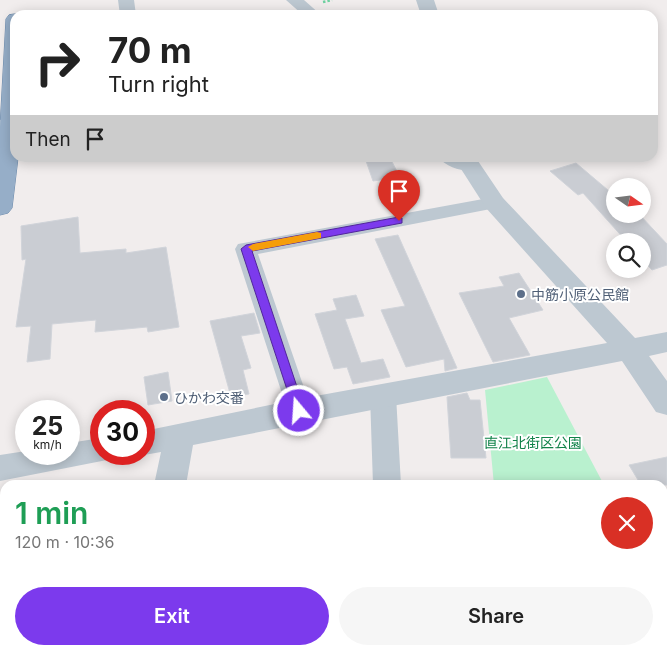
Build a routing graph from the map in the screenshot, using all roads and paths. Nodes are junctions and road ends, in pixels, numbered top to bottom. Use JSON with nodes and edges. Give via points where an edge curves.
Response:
{"nodes":[{"id":1,"x":294,"y":0,"type":"edge"},
{"id":2,"x":307,"y":10,"type":"edge"},
{"id":3,"x":10,"y":41,"type":"edge"},
{"id":4,"x":7,"y":54,"type":"edge"},
{"id":5,"x":9,"y":125,"type":"edge"},
{"id":6,"x":463,"y":162,"type":"edge"},
{"id":7,"x":494,"y":203,"type":"junction"},
{"id":8,"x":0,"y":208,"type":"edge"},
{"id":9,"x":667,"y":342,"type":"edge"},
{"id":10,"x":629,"y":349,"type":"junction"},
{"id":11,"x":383,"y":395,"type":"junction"},
{"id":12,"x":667,"y":404,"type":"edge"},
{"id":13,"x":299,"y":411,"type":"junction"},
{"id":14,"x":179,"y":437,"type":"junction"},
{"id":15,"x":155,"y":441,"type":"edge"},
{"id":16,"x":90,"y":452,"type":"edge"},
{"id":17,"x":0,"y":468,"type":"edge"},
{"id":18,"x":171,"y":480,"type":"edge"},
{"id":19,"x":387,"y":480,"type":"edge"}],
"edges":[{"from":1,"to":2,"type":"street"},
{"from":3,"to":4,"type":"highway"},
{"from":4,"to":5,"type":"highway"},
{"from":5,"to":8,"type":"highway"},
{"from":6,"to":7,"type":"street"},
{"from":7,"to":10,"type":"street"},
{"from":7,"to":13,"type":"street","via":[[246,249]]},
{"from":9,"to":10,"type":"street"},
{"from":10,"to":11,"type":"street"},
{"from":10,"to":12,"type":"street"},
{"from":11,"to":13,"type":"street"},
{"from":11,"to":19,"type":"street"},
{"from":13,"to":14,"type":"street"},
{"from":14,"to":15,"type":"street"},
{"from":14,"to":18,"type":"street"},
{"from":16,"to":17,"type":"street"}]}
